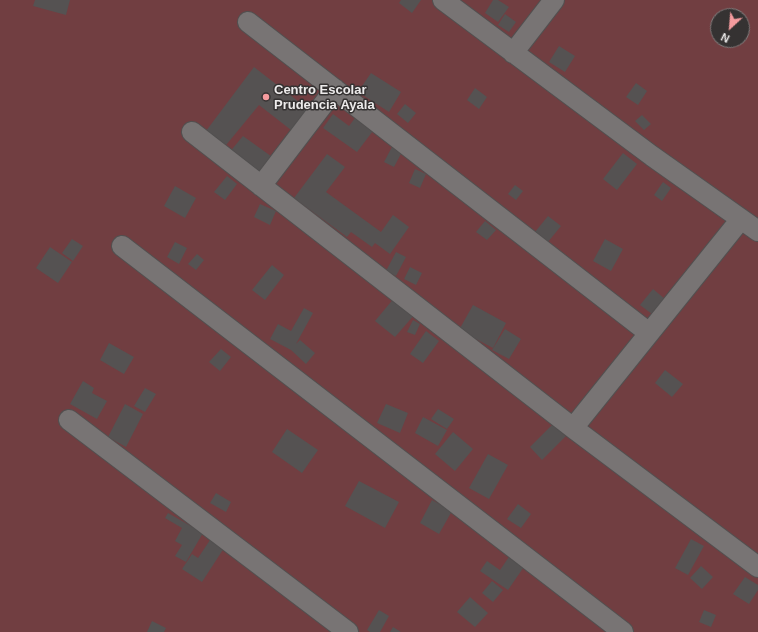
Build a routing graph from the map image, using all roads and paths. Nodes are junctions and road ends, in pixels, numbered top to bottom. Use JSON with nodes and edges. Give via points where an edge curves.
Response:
{"nodes":[{"id":1,"x":443,"y":0,"type":"edge"},
{"id":2,"x":554,"y":0,"type":"edge"},
{"id":3,"x":248,"y":22,"type":"dead end"},
{"id":4,"x":513,"y":53,"type":"junction"},
{"id":5,"x":335,"y":89,"type":"junction"},
{"id":6,"x":192,"y":132,"type":"dead end"},
{"id":7,"x":261,"y":186,"type":"junction"},
{"id":8,"x":741,"y":218,"type":"junction"},
{"id":9,"x":758,"y":231,"type":"edge"},
{"id":10,"x":122,"y":246,"type":"dead end"},
{"id":11,"x":649,"y":333,"type":"junction"},
{"id":12,"x":69,"y":420,"type":"dead end"},
{"id":13,"x":573,"y":428,"type":"junction"},
{"id":14,"x":758,"y":567,"type":"edge"},
{"id":15,"x":348,"y":632,"type":"edge"},
{"id":16,"x":623,"y":632,"type":"edge"}],
"edges":[{"from":1,"to":4,"type":"street"},
{"from":2,"to":4,"type":"street"},
{"from":3,"to":5,"type":"street"},
{"from":4,"to":8,"type":"street"},
{"from":5,"to":7,"type":"street"},
{"from":5,"to":11,"type":"street"},
{"from":6,"to":7,"type":"street"},
{"from":7,"to":13,"type":"street"},
{"from":8,"to":9,"type":"street"},
{"from":8,"to":11,"type":"street"},
{"from":10,"to":16,"type":"street"},
{"from":11,"to":13,"type":"street"},
{"from":12,"to":15,"type":"street"},
{"from":13,"to":14,"type":"street"}]}
